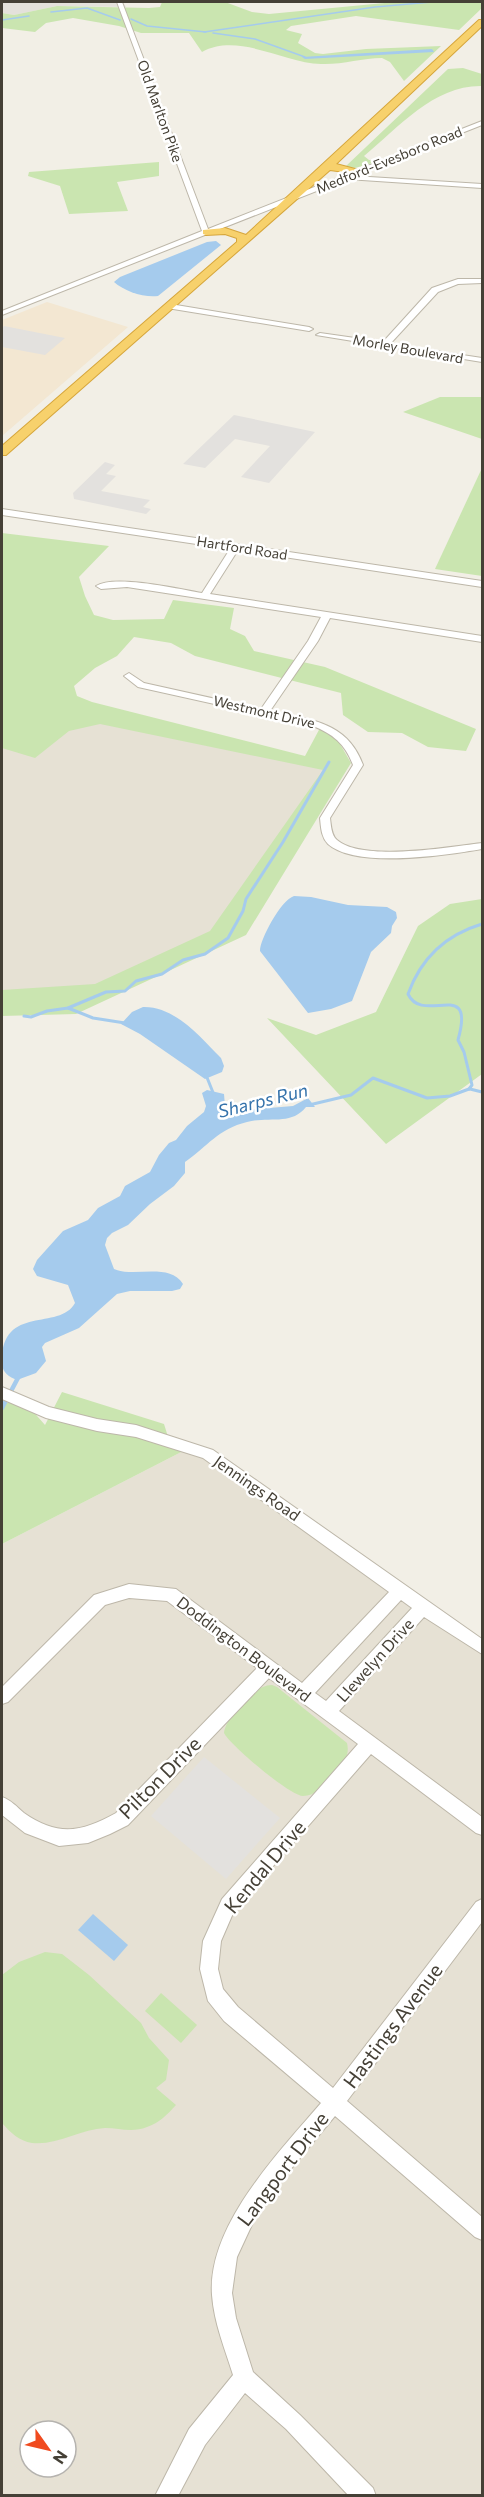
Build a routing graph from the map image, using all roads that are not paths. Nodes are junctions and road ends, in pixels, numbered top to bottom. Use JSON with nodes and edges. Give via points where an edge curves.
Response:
{"nodes":[{"id":1,"x":119,"y":2,"type":"edge"},
{"id":2,"x":483,"y":22,"type":"edge"},
{"id":3,"x":483,"y":123,"type":"edge"},
{"id":4,"x":331,"y":164,"type":"junction"},
{"id":5,"x":356,"y":172,"type":"junction"},
{"id":6,"x":343,"y":177,"type":"junction"},
{"id":7,"x":483,"y":186,"type":"edge"},
{"id":8,"x":295,"y":197,"type":"junction"},
{"id":9,"x":200,"y":220,"type":"junction"},
{"id":10,"x":225,"y":225,"type":"junction"},
{"id":11,"x":206,"y":232,"type":"junction"},
{"id":12,"x":183,"y":242,"type":"junction"},
{"id":13,"x":242,"y":243,"type":"junction"},
{"id":14,"x":483,"y":281,"type":"edge"},
{"id":15,"x":170,"y":306,"type":"junction"},
{"id":16,"x":2,"y":313,"type":"edge"},
{"id":17,"x":385,"y":345,"type":"junction"},
{"id":18,"x":483,"y":360,"type":"edge"},
{"id":19,"x":2,"y":452,"type":"edge"},
{"id":20,"x":2,"y":512,"type":"edge"},
{"id":21,"x":236,"y":547,"type":"junction"},
{"id":22,"x":483,"y":584,"type":"edge"},
{"id":23,"x":102,"y":586,"type":"dead end"},
{"id":24,"x":204,"y":596,"type":"junction"},
{"id":25,"x":327,"y":614,"type":"junction"},
{"id":26,"x":483,"y":639,"type":"edge"},
{"id":27,"x":129,"y":676,"type":"dead end"},
{"id":28,"x":265,"y":711,"type":"junction"},
{"id":29,"x":483,"y":846,"type":"edge"},
{"id":30,"x":2,"y":1393,"type":"edge"},
{"id":31,"x":400,"y":1591,"type":"junction"},
{"id":32,"x":423,"y":1607,"type":"junction"},
{"id":33,"x":483,"y":1647,"type":"edge"},
{"id":34,"x":268,"y":1668,"type":"junction"},
{"id":35,"x":303,"y":1694,"type":"junction"},
{"id":36,"x":2,"y":1696,"type":"edge"},
{"id":37,"x":327,"y":1712,"type":"junction"},
{"id":38,"x":370,"y":1743,"type":"junction"},
{"id":39,"x":2,"y":1805,"type":"edge"},
{"id":40,"x":483,"y":1827,"type":"edge"},
{"id":41,"x":483,"y":1908,"type":"edge"},
{"id":42,"x":334,"y":2102,"type":"junction"},
{"id":43,"x":483,"y":2230,"type":"edge"},
{"id":44,"x":244,"y":2378,"type":"junction"},
{"id":45,"x":166,"y":2496,"type":"edge"},
{"id":46,"x":365,"y":2496,"type":"edge"}],
"edges":[{"from":1,"to":9,"type":"street","name":"Old Marlton Pike"},
{"from":2,"to":4,"type":"highway"},
{"from":3,"to":5,"type":"street","name":"Medford-Evesboro Road"},
{"from":4,"to":5,"type":"highway","via":[[337,170]]},
{"from":4,"to":8,"type":"highway"},
{"from":5,"to":6,"type":"street","name":"Medford-Evesboro Road"},
{"from":6,"to":7,"type":"street"},
{"from":6,"to":8,"type":"street","name":"Medford-Evesboro Road"},
{"from":8,"to":10,"type":"street","name":"Medford-Evesboro Road"},
{"from":8,"to":13,"type":"highway"},
{"from":9,"to":10,"type":"street"},
{"from":9,"to":11,"type":"street","name":"Old Marlton Pike"},
{"from":9,"to":12,"type":"street"},
{"from":10,"to":11,"type":"street","name":"Medford-Evesboro Road"},
{"from":11,"to":12,"type":"street"},
{"from":11,"to":13,"type":"highway","via":[[233,232],[242,237]]},
{"from":12,"to":16,"type":"street"},
{"from":13,"to":15,"type":"highway"},
{"from":14,"to":17,"type":"street","via":[[443,284]]},
{"from":15,"to":17,"type":"street","name":"Morley Boulevard"},
{"from":15,"to":19,"type":"highway"},
{"from":17,"to":18,"type":"street","name":"Morley Boulevard"},
{"from":20,"to":21,"type":"street","name":"Hartford Road"},
{"from":21,"to":22,"type":"street","name":"Hartford Road"},
{"from":21,"to":24,"type":"street"},
{"from":23,"to":24,"type":"street","via":[[127,584]]},
{"from":24,"to":25,"type":"street"},
{"from":25,"to":26,"type":"street"},
{"from":25,"to":28,"type":"street"},
{"from":27,"to":28,"type":"street","name":"Westmont Drive","via":[[141,686]]},
{"from":28,"to":29,"type":"street","name":"Westmont Drive","via":[[332,729],[355,754],[358,765],[325,818],[329,838],[334,843],[356,851],[395,854]]},
{"from":30,"to":31,"type":"street","name":"Jennings Road","via":[[46,1412],[135,1431],[208,1454]]},
{"from":31,"to":32,"type":"street","name":"Jennings Road"},
{"from":31,"to":35,"type":"street","name":"Llewelyn Drive"},
{"from":32,"to":33,"type":"street","name":"Jennings Road"},
{"from":32,"to":37,"type":"street","name":"Llewelyn Drive"},
{"from":34,"to":35,"type":"street","name":"Doddington Boulevard"},
{"from":34,"to":36,"type":"street","name":"Doddington Boulevard","via":[[170,1594],[129,1591],[100,1600]]},
{"from":34,"to":39,"type":"street","name":"Pilton Drive","via":[[122,1819],[101,1832],[74,1839],[49,1836],[24,1825]]},
{"from":35,"to":37,"type":"street","name":"Doddington Boulevard"},
{"from":37,"to":38,"type":"street","name":"Doddington Boulevard"},
{"from":38,"to":40,"type":"street","name":"Doddington Boulevard"},
{"from":38,"to":42,"type":"street","name":"Kendal Drive","via":[[228,1905],[212,1941],[209,1969],[215,1994],[231,2014]]},
{"from":41,"to":42,"type":"street","name":"Hastings Avenue"},
{"from":42,"to":43,"type":"street","name":"Hastings Avenue"},
{"from":42,"to":44,"type":"street","name":"Langport Drive","via":[[247,2212],[230,2243],[222,2281],[223,2305]]},
{"from":44,"to":45,"type":"street","via":[[197,2437]]},
{"from":44,"to":46,"type":"street"}]}
